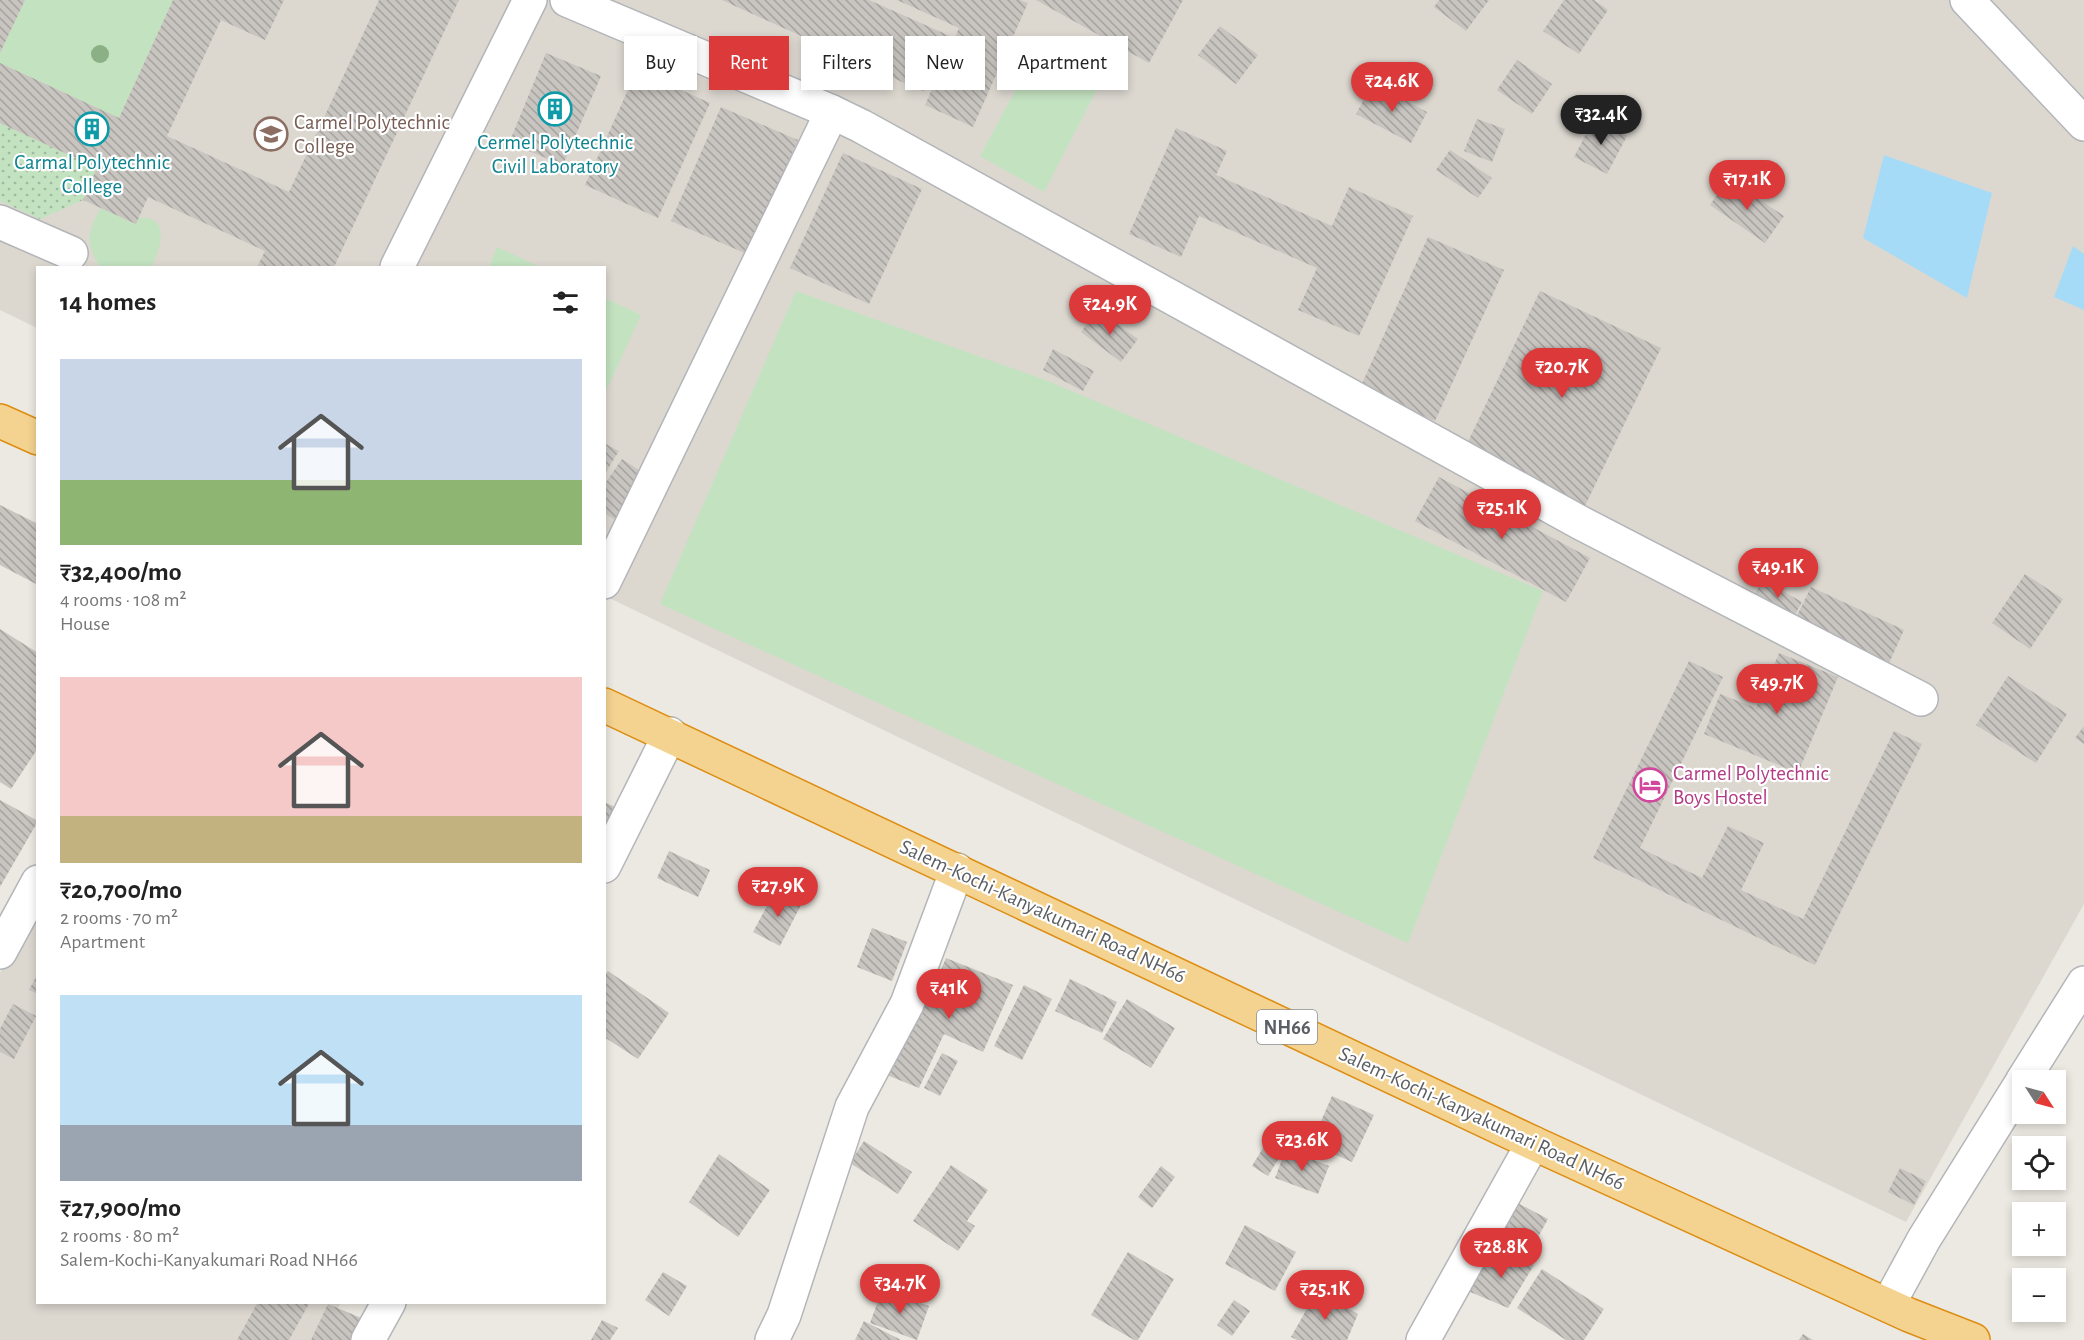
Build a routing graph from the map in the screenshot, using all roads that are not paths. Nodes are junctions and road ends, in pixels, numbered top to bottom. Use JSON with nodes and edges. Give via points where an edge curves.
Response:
{"nodes":[{"id":1,"x":530,"y":0,"type":"edge"},
{"id":2,"x":567,"y":0,"type":"edge"},
{"id":3,"x":1967,"y":0,"type":"edge"},
{"id":4,"x":832,"y":112,"type":"junction"},
{"id":5,"x":2084,"y":124,"type":"edge"},
{"id":6,"x":0,"y":222,"type":"edge"},
{"id":7,"x":71,"y":253,"type":"dead end"},
{"id":8,"x":397,"y":266,"type":"edge"},
{"id":9,"x":606,"y":578,"type":"edge"},
{"id":10,"x":1921,"y":699,"type":"dead end"},
{"id":11,"x":606,"y":706,"type":"edge"},
{"id":12,"x":670,"y":734,"type":"junction"},
{"id":13,"x":606,"y":862,"type":"edge"},
{"id":14,"x":957,"y":870,"type":"junction"},
{"id":15,"x":36,"y":886,"type":"edge"},
{"id":16,"x":0,"y":952,"type":"edge"},
{"id":17,"x":2084,"y":983,"type":"edge"},
{"id":18,"x":2030,"y":1070,"type":"edge"},
{"id":19,"x":2012,"y":1099,"type":"edge"},
{"id":20,"x":1533,"y":1143,"type":"junction"},
{"id":21,"x":387,"y":1304,"type":"edge"},
{"id":22,"x":1888,"y":1305,"type":"junction"},
{"id":23,"x":368,"y":1340,"type":"edge"},
{"id":24,"x":772,"y":1340,"type":"edge"},
{"id":25,"x":1423,"y":1340,"type":"edge"},
{"id":26,"x":1973,"y":1340,"type":"edge"}],
"edges":[{"from":1,"to":8,"type":"street"},
{"from":2,"to":4,"type":"street"},
{"from":3,"to":5,"type":"street"},
{"from":4,"to":9,"type":"street"},
{"from":4,"to":10,"type":"street","via":[[1579,522]]},
{"from":6,"to":7,"type":"street"},
{"from":11,"to":12,"type":"highway","name":"Salem-Kochi-Kanyakumari Road NH66","number":"NH66"},
{"from":12,"to":13,"type":"street"},
{"from":12,"to":14,"type":"highway","name":"Salem-Kochi-Kanyakumari Road NH66","number":"NH66"},
{"from":14,"to":20,"type":"highway","name":"Salem-Kochi-Kanyakumari Road NH66","number":"NH66"},
{"from":14,"to":24,"type":"street","via":[[907,1004],[852,1107],[784,1315]]},
{"from":15,"to":16,"type":"street"},
{"from":17,"to":18,"type":"street"},
{"from":19,"to":22,"type":"street","via":[[1924,1239]]},
{"from":20,"to":22,"type":"highway","name":"Salem-Kochi-Kanyakumari Road NH66","number":"NH66"},
{"from":20,"to":25,"type":"street"},
{"from":21,"to":23,"type":"street"},
{"from":22,"to":26,"type":"highway","name":"Salem-Kochi-Kanyakumari Road NH66","number":"NH66"}]}
